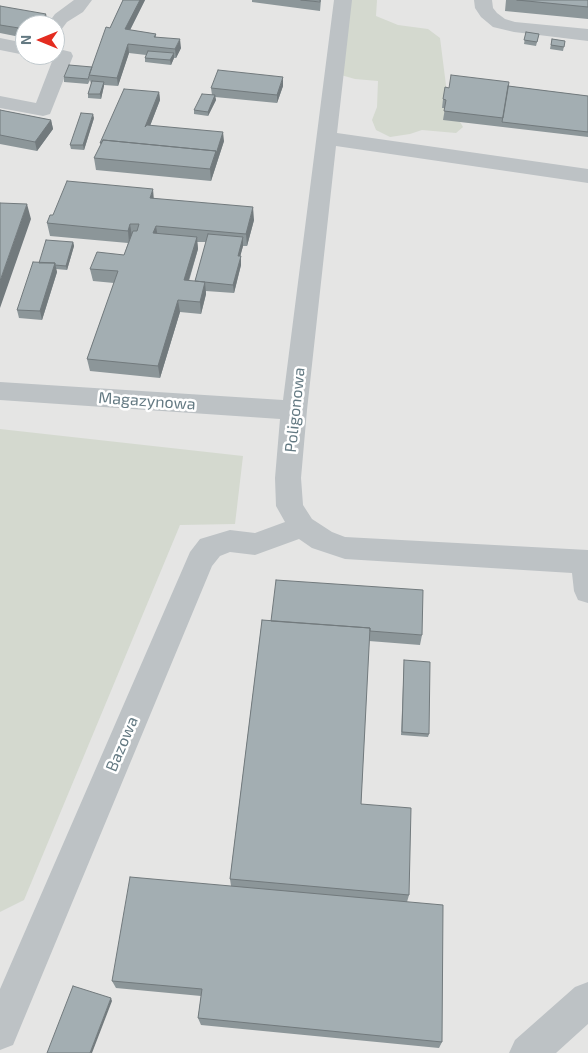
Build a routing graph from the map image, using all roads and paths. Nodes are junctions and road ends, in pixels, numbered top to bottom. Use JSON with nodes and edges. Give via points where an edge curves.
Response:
{"nodes":[{"id":1,"x":83,"y":0,"type":"edge"},
{"id":2,"x":343,"y":0,"type":"edge"},
{"id":3,"x":483,"y":0,"type":"edge"},
{"id":4,"x":65,"y":16,"type":"edge"},
{"id":5,"x":588,"y":35,"type":"edge"},
{"id":6,"x":0,"y":44,"type":"edge"},
{"id":7,"x":15,"y":47,"type":"edge"},
{"id":8,"x":60,"y":65,"type":"edge"},
{"id":9,"x":0,"y":102,"type":"edge"},
{"id":10,"x":328,"y":139,"type":"junction"},
{"id":11,"x":588,"y":176,"type":"edge"},
{"id":12,"x":0,"y":391,"type":"edge"},
{"id":13,"x":294,"y":410,"type":"junction"},
{"id":14,"x":302,"y":527,"type":"junction"},
{"id":15,"x":587,"y":562,"type":"edge"},
{"id":16,"x":588,"y":591,"type":"edge"},
{"id":17,"x":588,"y":1000,"type":"edge"},
{"id":18,"x":0,"y":1032,"type":"edge"},
{"id":19,"x":528,"y":1053,"type":"edge"}],
"edges":[{"from":1,"to":4,"type":"street"},
{"from":2,"to":10,"type":"street","name":"Poligonowa"},
{"from":3,"to":5,"type":"street","via":[[484,8],[498,23]]},
{"from":6,"to":7,"type":"street"},
{"from":8,"to":9,"type":"street","via":[[43,110]]},
{"from":10,"to":11,"type":"street"},
{"from":10,"to":13,"type":"street","name":"Poligonowa"},
{"from":12,"to":13,"type":"street","name":"Magazynowa"},
{"from":13,"to":14,"type":"street","name":"Poligonowa","via":[[288,478],[290,506]]},
{"from":14,"to":15,"type":"street","name":"Poligonowa","via":[[322,540],[345,548]]},
{"from":14,"to":18,"type":"street","name":"Bazowa","via":[[255,544],[230,541],[210,546],[200,560]]},
{"from":15,"to":16,"type":"street"},
{"from":17,"to":19,"type":"street"}]}
